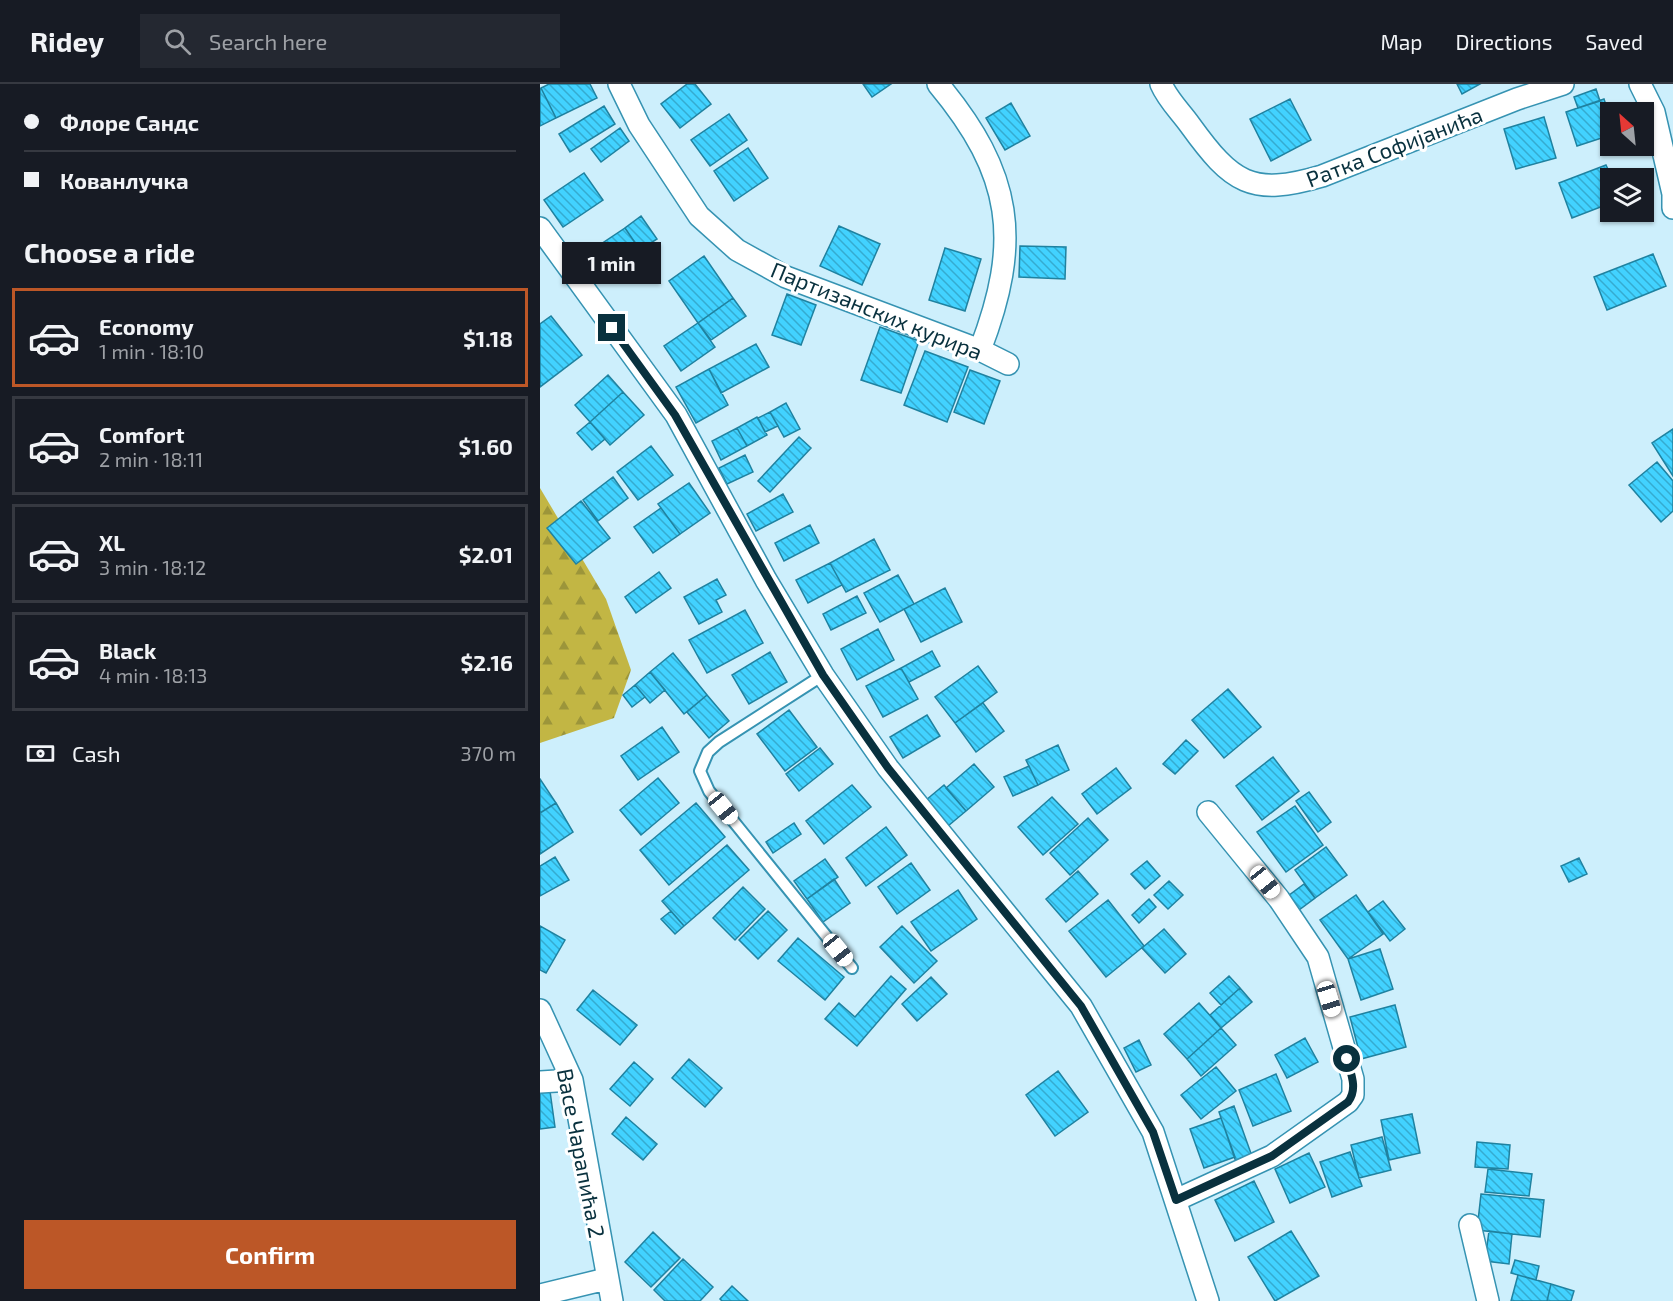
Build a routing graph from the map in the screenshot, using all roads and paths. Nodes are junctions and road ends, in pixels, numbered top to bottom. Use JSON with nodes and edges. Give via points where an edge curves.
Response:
{"nodes":[{"id":1,"x":619,"y":84,"type":"edge"},
{"id":2,"x":938,"y":84,"type":"edge"},
{"id":3,"x":1161,"y":84,"type":"edge"},
{"id":4,"x":1563,"y":84,"type":"edge"},
{"id":5,"x":1640,"y":84,"type":"edge"},
{"id":6,"x":1673,"y":208,"type":"edge"},
{"id":7,"x":540,"y":228,"type":"edge"},
{"id":8,"x":980,"y":350,"type":"junction"},
{"id":9,"x":1008,"y":364,"type":"dead end"},
{"id":10,"x":823,"y":675,"type":"junction"},
{"id":11,"x":1208,"y":812,"type":"dead end"},
{"id":12,"x":852,"y":968,"type":"dead end"},
{"id":13,"x":540,"y":1010,"type":"edge"},
{"id":14,"x":572,"y":1080,"type":"junction"},
{"id":15,"x":540,"y":1082,"type":"edge"},
{"id":16,"x":1176,"y":1200,"type":"junction"},
{"id":17,"x":1470,"y":1225,"type":"dead end"},
{"id":18,"x":606,"y":1279,"type":"junction"},
{"id":19,"x":540,"y":1295,"type":"edge"},
{"id":20,"x":612,"y":1301,"type":"edge"},
{"id":21,"x":1208,"y":1301,"type":"edge"},
{"id":22,"x":1488,"y":1301,"type":"edge"}],
"edges":[{"from":1,"to":8,"type":"street","name":"Партизанских курира","via":[[639,124],[699,216],[737,250],[786,277]]},
{"from":2,"to":8,"type":"street","via":[[980,143],[1004,202],[1002,279],[994,315]]},
{"from":3,"to":4,"type":"street","name":"Ратка Софијанића","via":[[1211,154],[1237,178],[1256,185],[1289,186]]},
{"from":5,"to":6,"type":"street","via":[[1654,112]]},
{"from":7,"to":10,"type":"street","via":[[675,415]]},
{"from":8,"to":9,"type":"street","name":"Партизанских курира"},
{"from":10,"to":12,"type":"lane","via":[[719,742],[708,752],[700,771],[709,791]]},
{"from":10,"to":16,"type":"street","via":[[888,768],[1081,1006],[1153,1132]]},
{"from":11,"to":16,"type":"street","via":[[1279,899],[1318,957],[1353,1079],[1353,1095],[1272,1156]]},
{"from":13,"to":14,"type":"street","name":"Васе Чарапића 2"},
{"from":14,"to":15,"type":"street"},
{"from":14,"to":18,"type":"street","name":"Васе Чарапића 2"},
{"from":16,"to":21,"type":"street"},
{"from":17,"to":22,"type":"street"},
{"from":18,"to":19,"type":"street"},
{"from":18,"to":20,"type":"street","name":"Васе Чарапића 2"}]}
